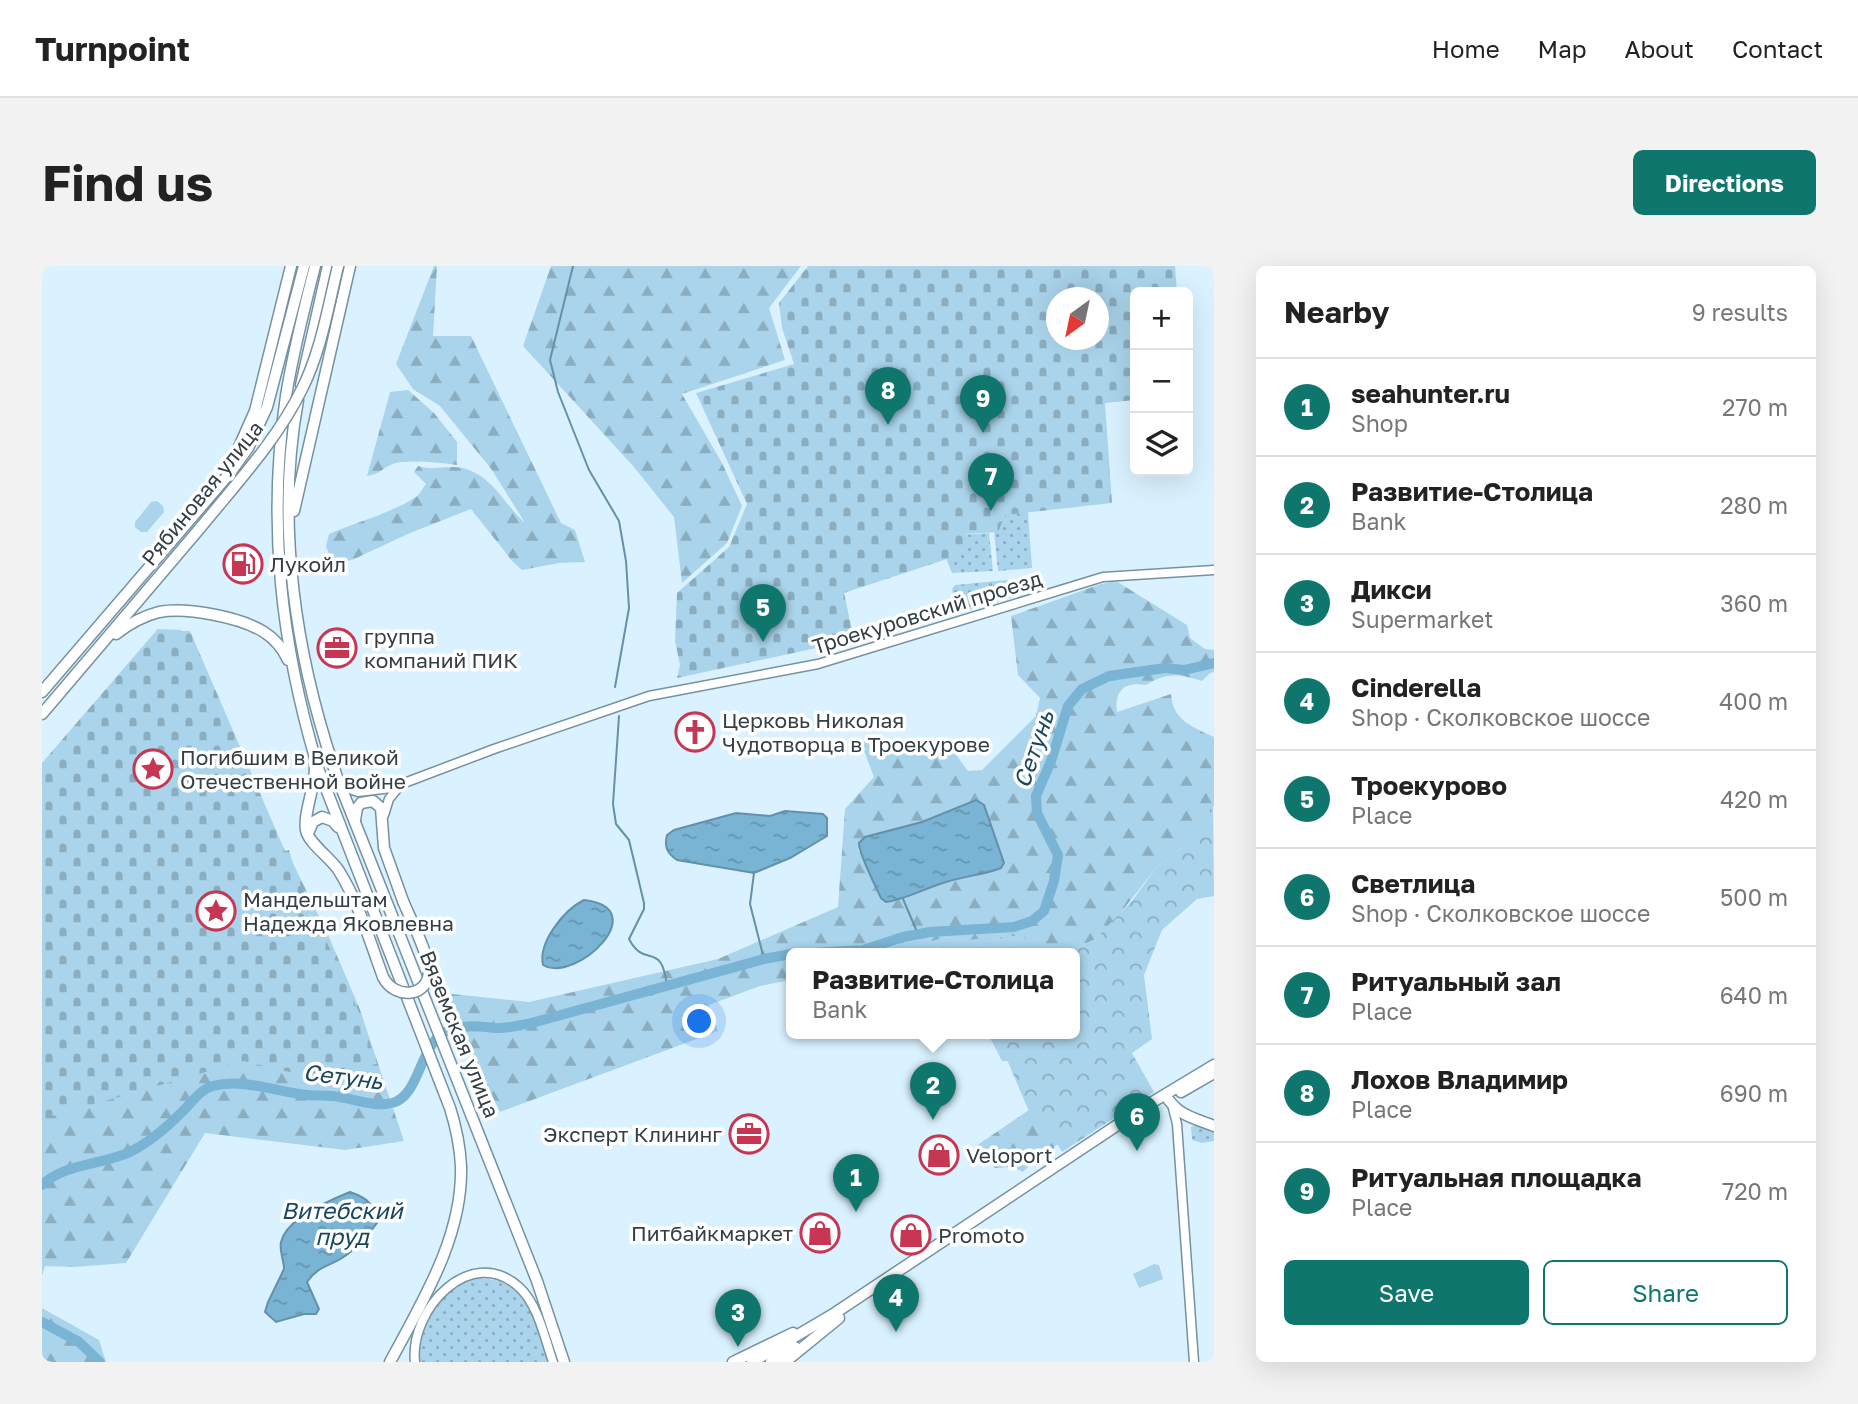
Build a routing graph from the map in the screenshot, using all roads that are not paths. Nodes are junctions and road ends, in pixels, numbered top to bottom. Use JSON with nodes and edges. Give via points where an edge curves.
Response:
{"nodes":[{"id":1,"x":291,"y":266,"type":"edge"},
{"id":2,"x":304,"y":266,"type":"edge"},
{"id":3,"x":315,"y":266,"type":"edge"},
{"id":4,"x":328,"y":266,"type":"edge"},
{"id":5,"x":338,"y":266,"type":"edge"},
{"id":6,"x":350,"y":266,"type":"edge"},
{"id":7,"x":215,"y":490,"type":"junction"},
{"id":8,"x":290,"y":533,"type":"junction"},
{"id":9,"x":1214,"y":570,"type":"edge"},
{"id":10,"x":99,"y":647,"type":"junction"},
{"id":11,"x":294,"y":675,"type":"junction"},
{"id":12,"x":42,"y":692,"type":"edge"},
{"id":13,"x":42,"y":714,"type":"edge"},
{"id":14,"x":314,"y":756,"type":"junction"},
{"id":15,"x":337,"y":777,"type":"junction"},
{"id":16,"x":403,"y":784,"type":"junction"},
{"id":17,"x":391,"y":788,"type":"junction"},
{"id":18,"x":363,"y":798,"type":"junction"},
{"id":19,"x":382,"y":811,"type":"junction"},
{"id":20,"x":355,"y":825,"type":"junction"},
{"id":21,"x":341,"y":831,"type":"junction"},
{"id":22,"x":308,"y":835,"type":"junction"},
{"id":23,"x":1214,"y":1065,"type":"edge"},
{"id":24,"x":1214,"y":1073,"type":"edge"},
{"id":25,"x":1169,"y":1101,"type":"junction"},
{"id":26,"x":1214,"y":1126,"type":"edge"},
{"id":27,"x":835,"y":1313,"type":"junction"},
{"id":28,"x":825,"y":1328,"type":"junction"},
{"id":29,"x":390,"y":1362,"type":"edge"},
{"id":30,"x":415,"y":1362,"type":"edge"},
{"id":31,"x":553,"y":1362,"type":"edge"},
{"id":32,"x":564,"y":1362,"type":"edge"},
{"id":33,"x":733,"y":1362,"type":"edge"},
{"id":34,"x":752,"y":1362,"type":"edge"},
{"id":35,"x":771,"y":1362,"type":"edge"},
{"id":36,"x":785,"y":1362,"type":"edge"},
{"id":37,"x":1194,"y":1362,"type":"edge"}],
"edges":[{"from":1,"to":7,"type":"main road","via":[[255,411]]},
{"from":2,"to":7,"type":"main road","name":"Рябиновая улица","via":[[260,426]]},
{"from":3,"to":11,"type":"main road","name":"Вяземская улица","via":[[289,377],[278,482],[278,558]]},
{"from":4,"to":8,"type":"main road","name":"Вяземская улица","via":[[297,407]]},
{"from":5,"to":10,"type":"main road","name":"Рябиновая улица","bridge":true,"via":[[314,358],[280,427]]},
{"from":6,"to":8,"type":"main road"},
{"from":7,"to":12,"type":"main road","name":"Рябиновая улица"},
{"from":8,"to":15,"type":"main road","name":"Вяземская улица","via":[[305,665]]},
{"from":9,"to":16,"type":"street","name":"Троекуровский проезд","via":[[1103,577],[818,664],[649,696]]},
{"from":10,"to":11,"type":"main road","via":[[158,612],[191,611],[265,632],[276,641]]},
{"from":10,"to":13,"type":"main road","name":"Рябиновая улица"},
{"from":11,"to":14,"type":"main road","name":"Вяземская улица"},
{"from":14,"to":21,"type":"main road","name":"Вяземская улица"},
{"from":14,"to":22,"type":"main road"},
{"from":15,"to":18,"type":"street"},
{"from":15,"to":20,"type":"main road","name":"Вяземская улица"},
{"from":16,"to":17,"type":"street","name":"Троекуровский проезд"},
{"from":16,"to":19,"type":"street"},
{"from":17,"to":18,"type":"street"},
{"from":17,"to":18,"type":"street","name":"Троекуровский проезд"},
{"from":17,"to":19,"type":"street"},
{"from":18,"to":19,"type":"main road"},
{"from":18,"to":20,"type":"main road"},
{"from":19,"to":22,"type":"main road","bridge":true,"via":[[384,848],[428,963],[428,975],[420,988],[405,993],[390,987],[383,977],[347,884]]},
{"from":20,"to":32,"type":"main road","name":"Вяземская улица","via":[[537,1281]]},
{"from":21,"to":22,"type":"main road","via":[[322,817],[313,822]]},
{"from":21,"to":29,"type":"main road","name":"Вяземская улица","via":[[450,1108],[461,1167],[459,1197],[442,1261]]},
{"from":23,"to":25,"type":"main road"},
{"from":24,"to":25,"type":"main road"},
{"from":25,"to":26,"type":"main road","via":[[1191,1118]]},
{"from":25,"to":27,"type":"main road"},
{"from":25,"to":28,"type":"main road"},
{"from":25,"to":37,"type":"street","via":[[1177,1124]]},
{"from":27,"to":33,"type":"main road"},
{"from":27,"to":34,"type":"main road"},
{"from":28,"to":35,"type":"main road"},
{"from":28,"to":36,"type":"main road"},
{"from":30,"to":31,"type":"street","via":[[418,1336],[438,1296],[460,1278],[479,1273],[507,1279],[523,1290]]}]}
